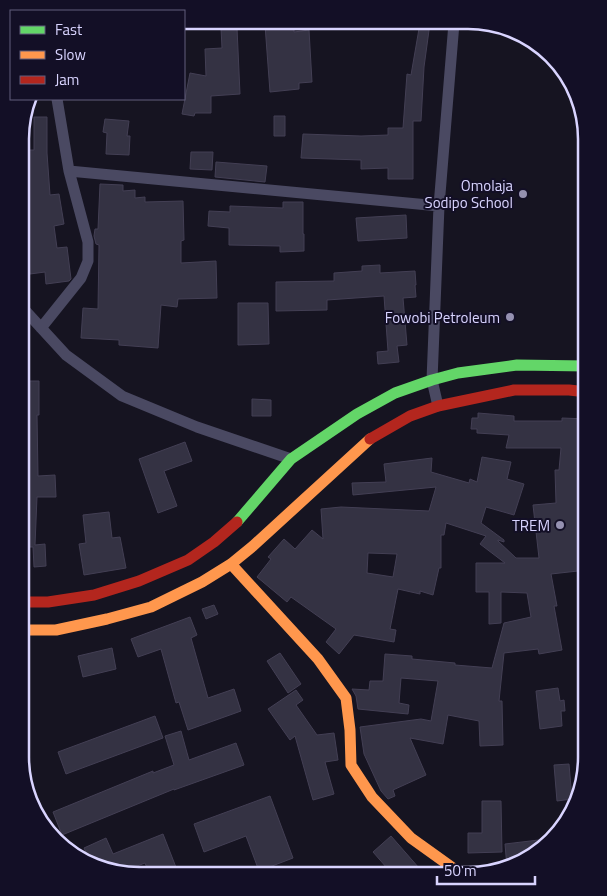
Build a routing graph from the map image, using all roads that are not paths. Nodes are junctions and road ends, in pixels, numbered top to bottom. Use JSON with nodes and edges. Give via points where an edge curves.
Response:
{"nodes":[{"id":1,"x":454,"y":29,"type":"edge"},
{"id":2,"x":58,"y":100,"type":"edge"},
{"id":3,"x":69,"y":171,"type":"junction"},
{"id":4,"x":439,"y":206,"type":"junction"},
{"id":5,"x":29,"y":315,"type":"edge"},
{"id":6,"x":41,"y":328,"type":"junction"},
{"id":7,"x":578,"y":366,"type":"edge"},
{"id":8,"x":432,"y":380,"type":"junction"},
{"id":9,"x":578,"y":391,"type":"edge"},
{"id":10,"x":438,"y":406,"type":"junction"},
{"id":11,"x":292,"y":459,"type":"junction"},
{"id":12,"x":231,"y":564,"type":"junction"},
{"id":13,"x":29,"y":602,"type":"edge"},
{"id":14,"x":29,"y":630,"type":"edge"},
{"id":15,"x":451,"y":867,"type":"edge"}],
"edges":[{"from":1,"to":4,"type":"street"},
{"from":2,"to":3,"type":"street"},
{"from":3,"to":4,"type":"street"},
{"from":3,"to":6,"type":"street","via":[[88,242],[88,261],[81,278]]},
{"from":4,"to":8,"type":"street"},
{"from":5,"to":6,"type":"street"},
{"from":6,"to":11,"type":"street","via":[[66,355],[122,396],[197,427]]},
{"from":7,"to":8,"type":"main road","via":[[517,365]]},
{"from":8,"to":10,"type":"street"},
{"from":8,"to":11,"type":"main road","via":[[395,393],[357,414]]},
{"from":9,"to":10,"type":"main road","via":[[514,390]]},
{"from":10,"to":12,"type":"main road","via":[[372,436]]},
{"from":11,"to":13,"type":"main road","via":[[236,523],[188,560],[139,581],[94,595]]},
{"from":12,"to":14,"type":"main road","via":[[151,607],[56,630]]},
{"from":12,"to":15,"type":"main road","via":[[318,659],[346,698],[351,765],[372,798],[411,838]]}]}
